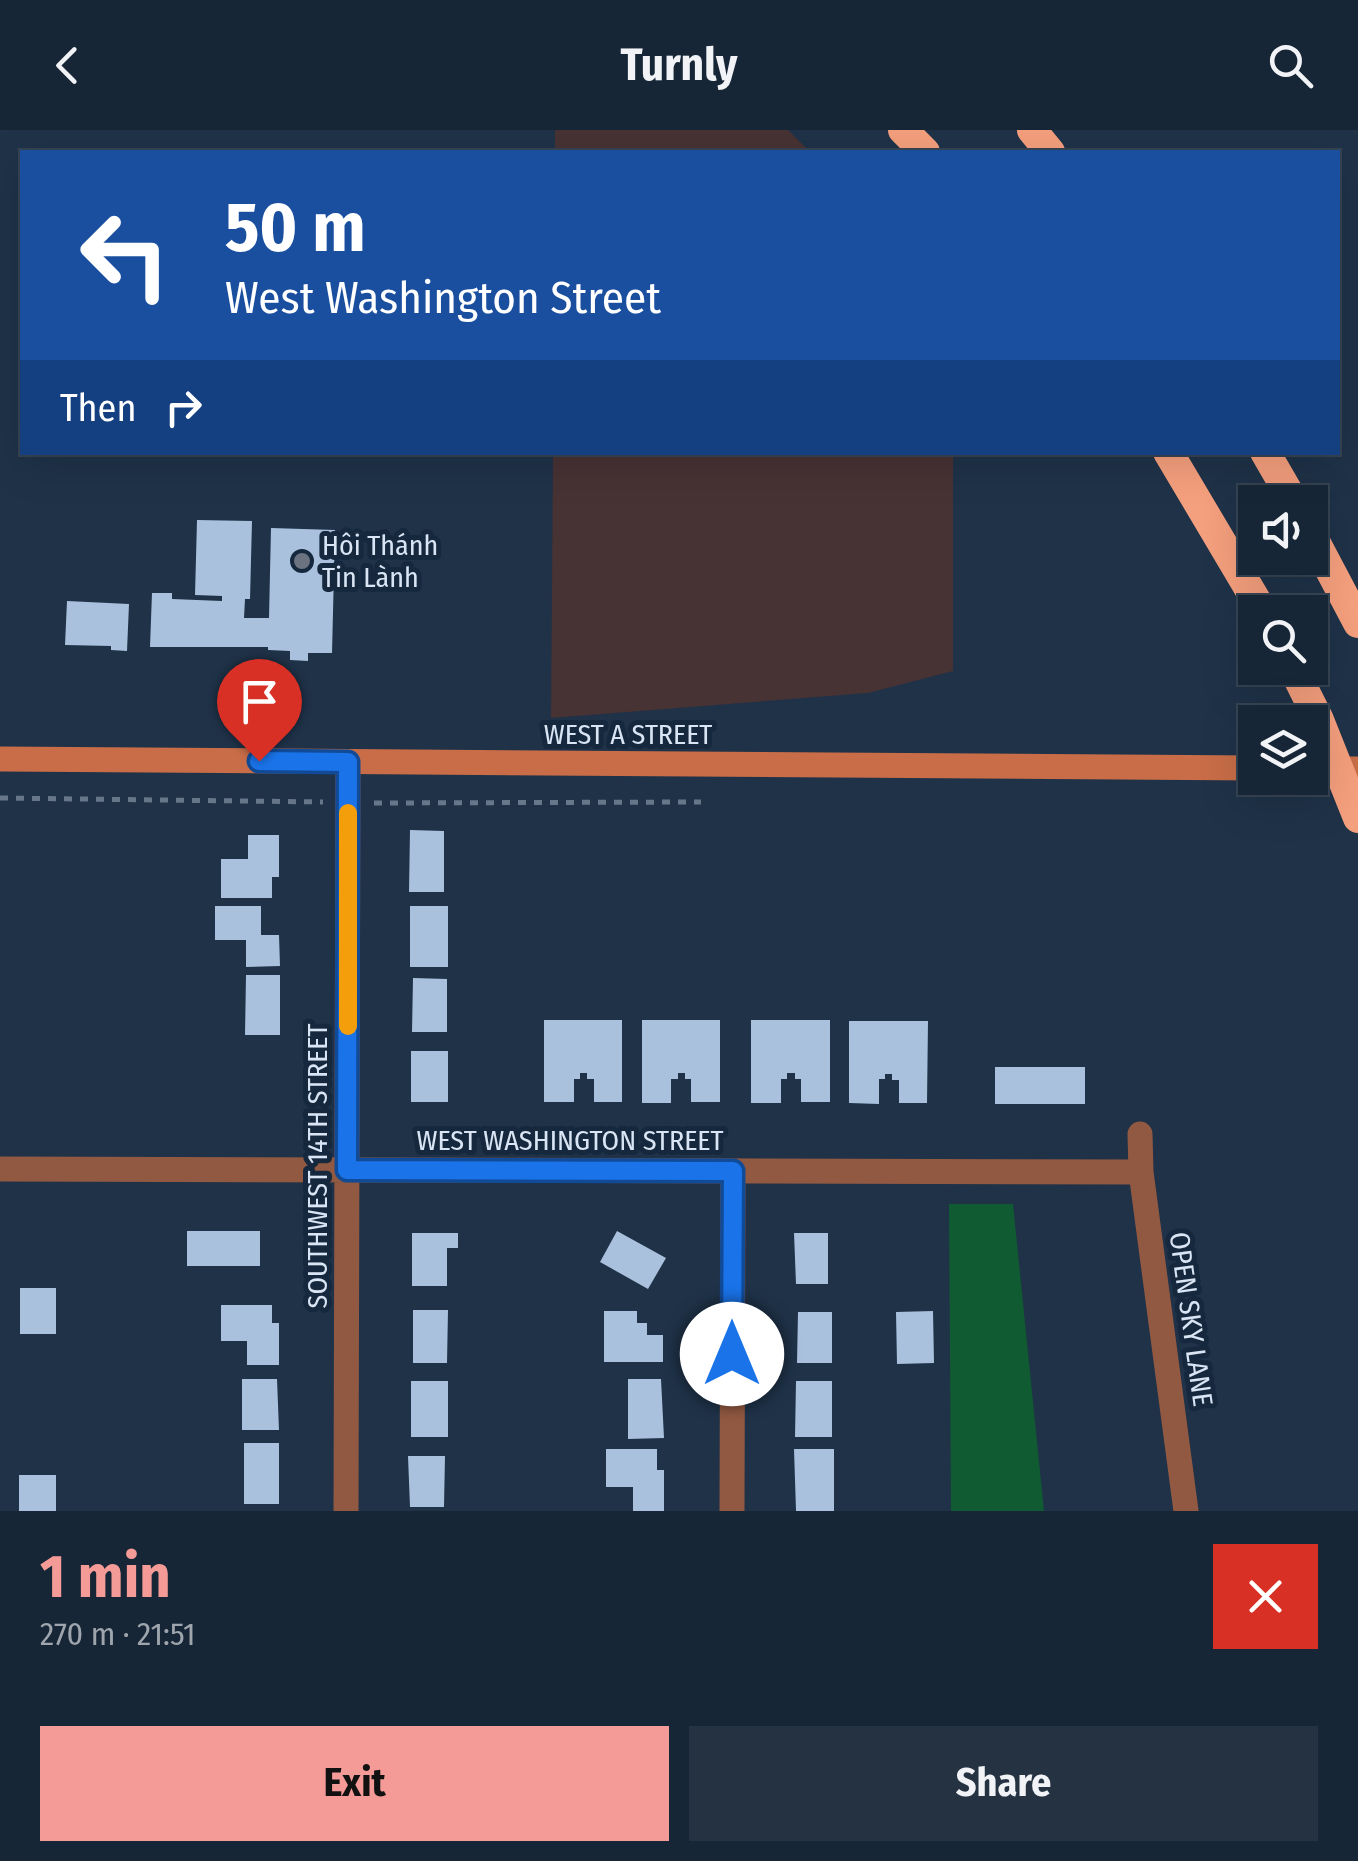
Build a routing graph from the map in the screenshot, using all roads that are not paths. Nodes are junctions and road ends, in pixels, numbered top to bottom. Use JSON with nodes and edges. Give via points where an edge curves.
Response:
{"nodes":[{"id":1,"x":903,"y":130,"type":"edge"},
{"id":2,"x":925,"y":130,"type":"edge"},
{"id":3,"x":1032,"y":130,"type":"edge"},
{"id":4,"x":923,"y":150,"type":"edge"},
{"id":5,"x":943,"y":150,"type":"edge"},
{"id":6,"x":1048,"y":150,"type":"edge"},
{"id":7,"x":1170,"y":455,"type":"edge"},
{"id":8,"x":1267,"y":455,"type":"edge"},
{"id":9,"x":1284,"y":485,"type":"edge"},
{"id":10,"x":1328,"y":566,"type":"edge"},
{"id":11,"x":1253,"y":595,"type":"edge"},
{"id":12,"x":1358,"y":623,"type":"edge"},
{"id":13,"x":1302,"y":685,"type":"edge"},
{"id":14,"x":0,"y":759,"type":"edge"},
{"id":15,"x":348,"y":762,"type":"junction"},
{"id":16,"x":1238,"y":768,"type":"edge"},
{"id":17,"x":1328,"y":768,"type":"edge"},
{"id":18,"x":1358,"y":769,"type":"edge"},
{"id":19,"x":1358,"y":818,"type":"edge"},
{"id":20,"x":1140,"y":1134,"type":"dead end"},
{"id":21,"x":0,"y":1169,"type":"edge"},
{"id":22,"x":347,"y":1170,"type":"junction"},
{"id":23,"x":733,"y":1171,"type":"junction"},
{"id":24,"x":1141,"y":1172,"type":"junction"},
{"id":25,"x":346,"y":1511,"type":"edge"},
{"id":26,"x":732,"y":1511,"type":"edge"},
{"id":27,"x":1186,"y":1511,"type":"edge"}],
"edges":[{"from":1,"to":4,"type":"highway"},
{"from":2,"to":5,"type":"highway"},
{"from":3,"to":6,"type":"highway"},
{"from":7,"to":11,"type":"highway"},
{"from":8,"to":9,"type":"highway"},
{"from":10,"to":12,"type":"highway"},
{"from":13,"to":19,"type":"highway"},
{"from":14,"to":15,"type":"main road","name":"WEST A STREET"},
{"from":15,"to":16,"type":"main road","name":"WEST A STREET"},
{"from":15,"to":22,"type":"street","name":"SOUTHWEST 14TH STREET"},
{"from":17,"to":18,"type":"main road"},
{"from":20,"to":24,"type":"street","name":"OPEN SKY LANE"},
{"from":21,"to":22,"type":"street","name":"WEST WASHINGTON STREET"},
{"from":22,"to":23,"type":"street","name":"WEST WASHINGTON STREET"},
{"from":22,"to":25,"type":"street","name":"SOUTHWEST 14TH STREET"},
{"from":23,"to":24,"type":"street","name":"WEST WASHINGTON STREET"},
{"from":23,"to":26,"type":"street"},
{"from":24,"to":27,"type":"street","name":"OPEN SKY LANE"}]}
